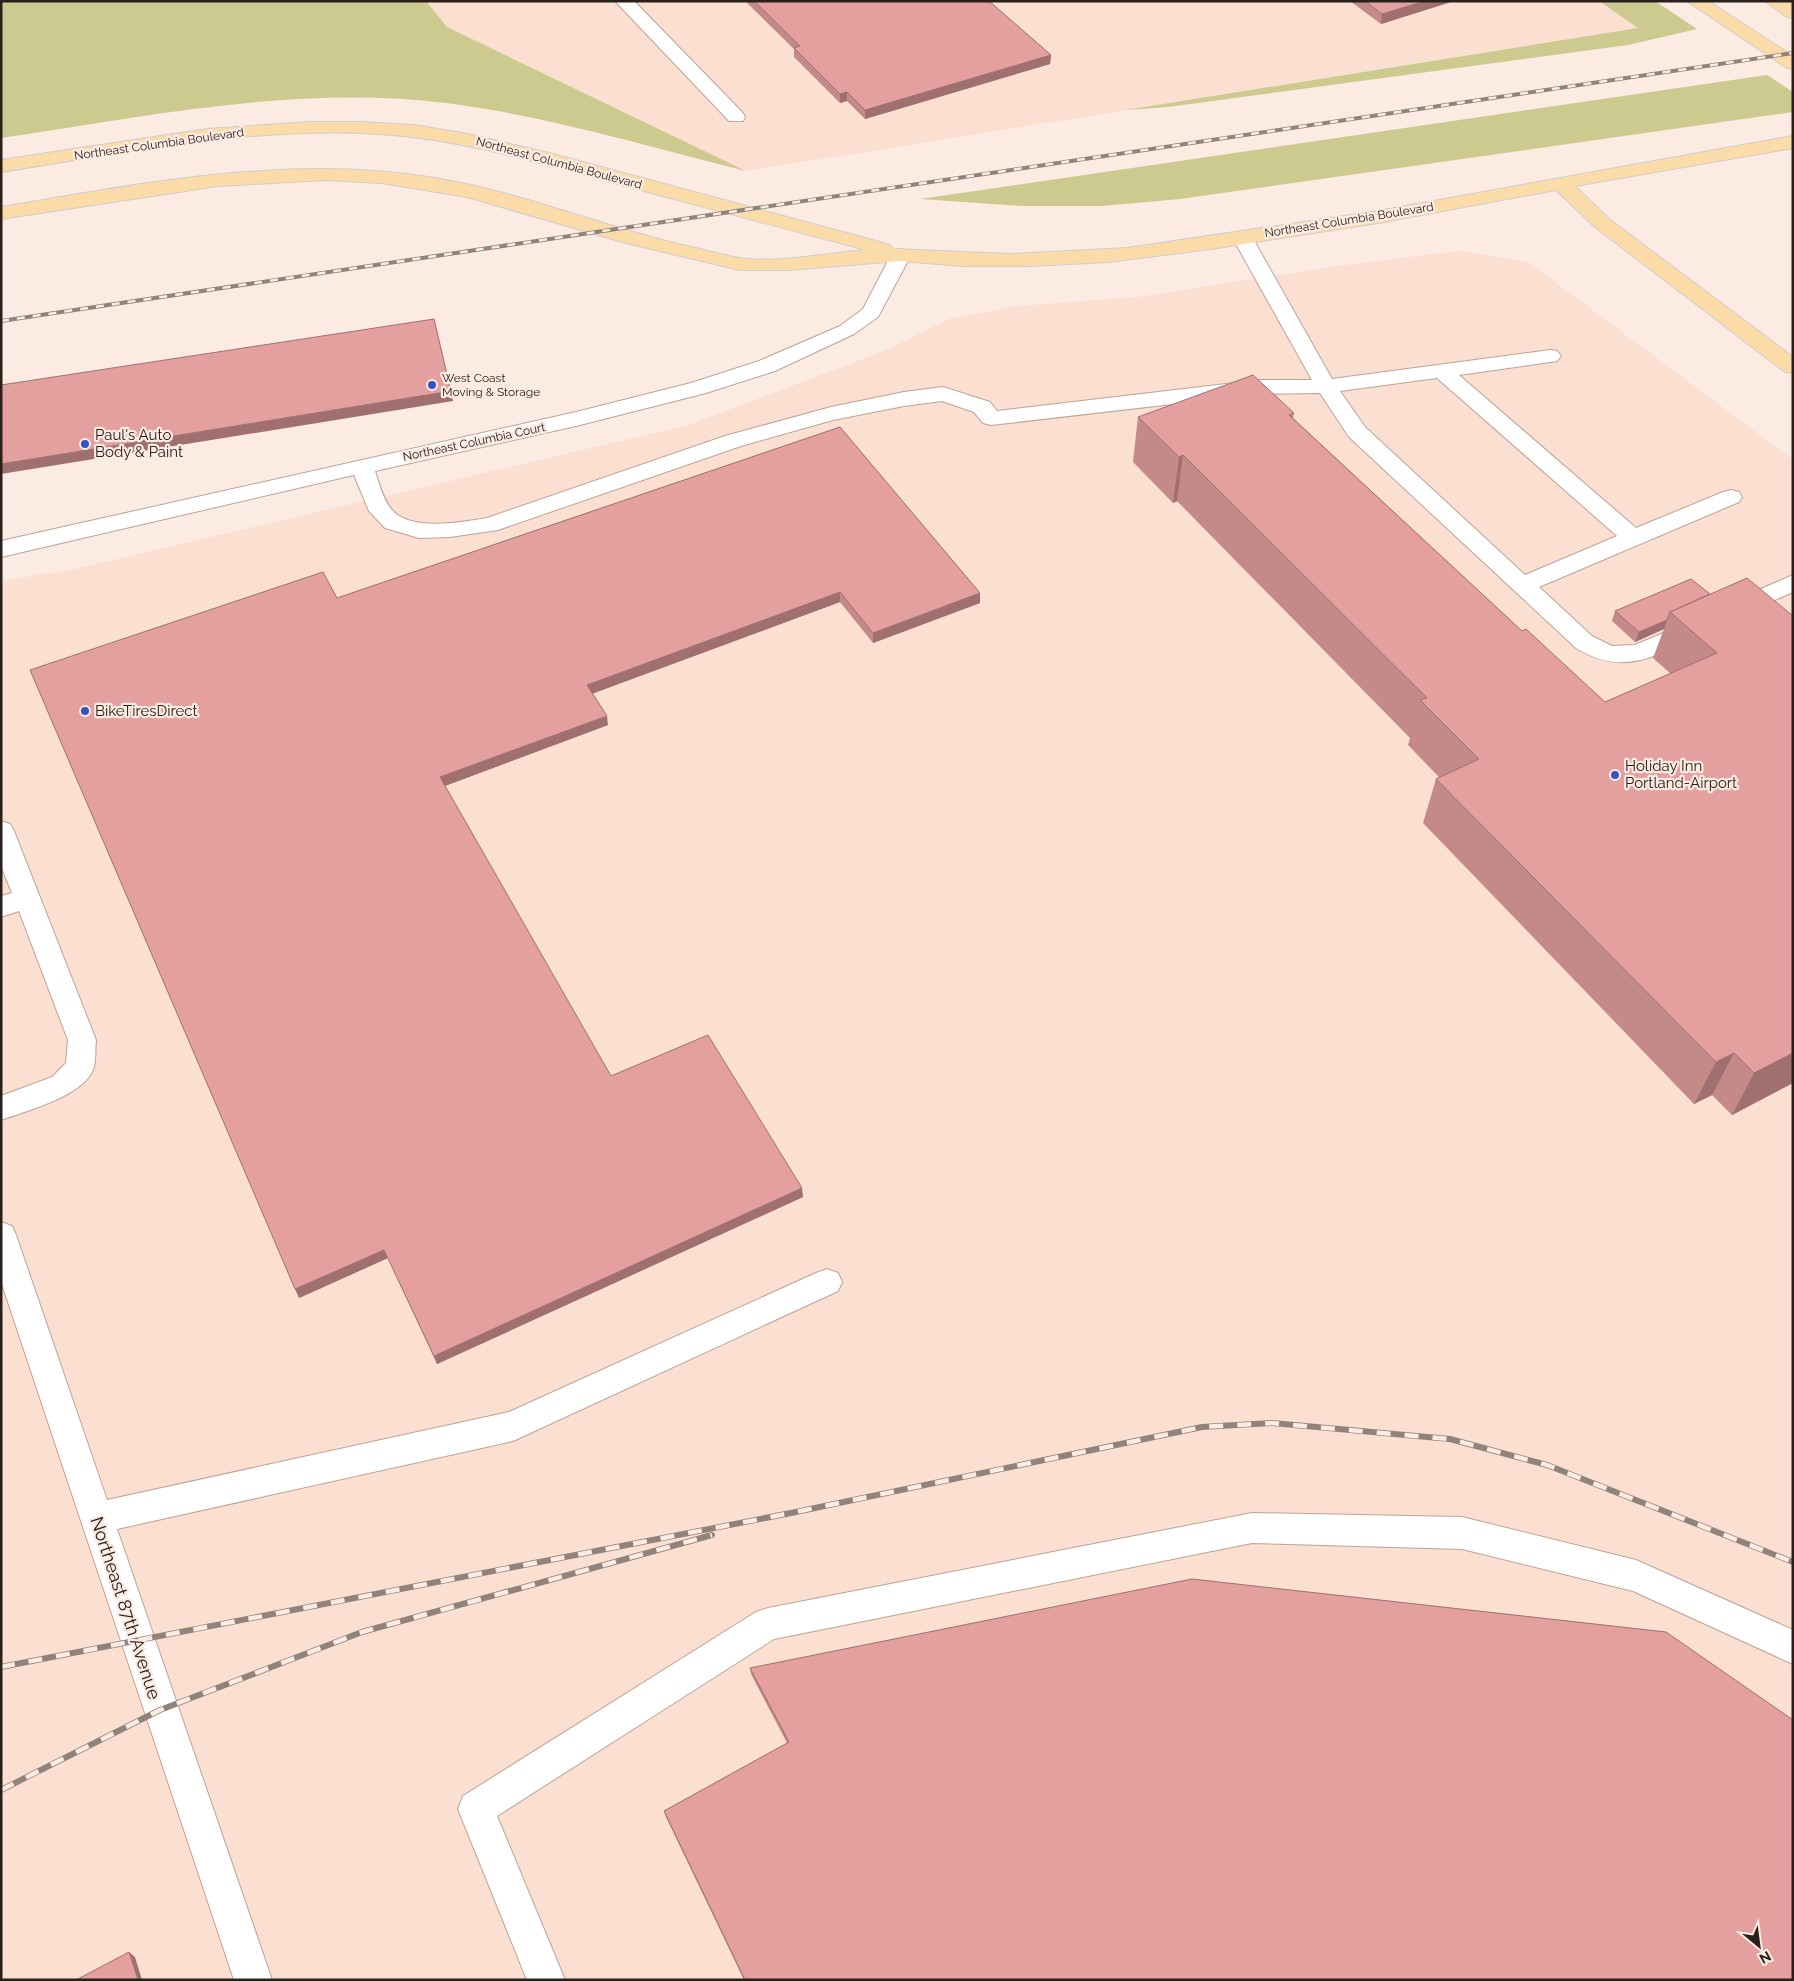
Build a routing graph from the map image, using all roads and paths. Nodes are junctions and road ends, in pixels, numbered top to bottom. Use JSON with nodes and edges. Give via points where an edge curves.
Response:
{"nodes":[{"id":1,"x":624,"y":1,"type":"edge"},
{"id":2,"x":1696,"y":1,"type":"edge"},
{"id":3,"x":1774,"y":1,"type":"edge"},
{"id":4,"x":1793,"y":13,"type":"edge"},
{"id":5,"x":1793,"y":64,"type":"edge"},
{"id":6,"x":736,"y":117,"type":"dead end"},
{"id":7,"x":1793,"y":142,"type":"edge"},
{"id":8,"x":1,"y":166,"type":"edge"},
{"id":9,"x":1560,"y":183,"type":"junction"},
{"id":10,"x":1,"y":213,"type":"edge"},
{"id":11,"x":1242,"y":237,"type":"junction"},
{"id":12,"x":901,"y":255,"type":"junction"},
{"id":13,"x":1550,"y":356,"type":"dead end"},
{"id":14,"x":1793,"y":368,"type":"edge"},
{"id":15,"x":1442,"y":371,"type":"junction"},
{"id":16,"x":1326,"y":386,"type":"junction"},
{"id":17,"x":362,"y":466,"type":"junction"},
{"id":18,"x":1731,"y":497,"type":"dead end"},
{"id":19,"x":1633,"y":538,"type":"junction"},
{"id":20,"x":1,"y":549,"type":"edge"},
{"id":21,"x":1793,"y":583,"type":"edge"},
{"id":22,"x":1522,"y":585,"type":"junction"},
{"id":23,"x":1,"y":832,"type":"edge"},
{"id":24,"x":27,"y":898,"type":"junction"},
{"id":25,"x":1,"y":907,"type":"edge"},
{"id":26,"x":1,"y":1108,"type":"edge"},
{"id":27,"x":1,"y":1235,"type":"edge"},
{"id":28,"x":827,"y":1282,"type":"dead end"},
{"id":29,"x":96,"y":1518,"type":"junction"},
{"id":30,"x":1793,"y":1647,"type":"edge"},
{"id":31,"x":253,"y":1980,"type":"edge"},
{"id":32,"x":546,"y":1980,"type":"edge"}],
"edges":[{"from":1,"to":6,"type":"street"},
{"from":2,"to":5,"type":"main road"},
{"from":3,"to":4,"type":"main road"},
{"from":7,"to":9,"type":"main road","name":"Northeast Columbia Boulevard"},
{"from":8,"to":12,"type":"main road","name":"Northeast Columbia Boulevard","via":[[209,135],[265,130],[413,131],[530,153]]},
{"from":9,"to":11,"type":"main road","name":"Northeast Columbia Boulevard"},
{"from":9,"to":14,"type":"main road","via":[[1602,223]]},
{"from":10,"to":12,"type":"main road","name":"Northeast Columbia Boulevard","via":[[252,175],[318,173],[436,184],[665,249],[750,265]]},
{"from":11,"to":12,"type":"main road","name":"Northeast Columbia Boulevard","via":[[1087,258],[968,260]]},
{"from":11,"to":16,"type":"street"},
{"from":12,"to":17,"type":"street","name":"Northeast Columbia Court","via":[[871,313],[847,330],[768,366],[698,388],[576,419]]},
{"from":13,"to":15,"type":"street"},
{"from":15,"to":16,"type":"street"},
{"from":15,"to":19,"type":"street"},
{"from":16,"to":17,"type":"street","via":[[1260,387],[991,418],[982,407],[943,394],[904,399],[774,428],[490,525],[456,530],[407,528],[386,518],[377,505]]},
{"from":16,"to":22,"type":"street","via":[[1357,432]]},
{"from":17,"to":20,"type":"street","name":"Northeast Columbia Court"},
{"from":18,"to":19,"type":"street"},
{"from":19,"to":22,"type":"street"},
{"from":21,"to":22,"type":"street","via":[[1632,655],[1618,657],[1584,642]]},
{"from":23,"to":24,"type":"street"},
{"from":24,"to":25,"type":"street"},
{"from":24,"to":26,"type":"street","via":[[82,1040],[80,1068],[62,1085]]},
{"from":27,"to":29,"type":"street","name":"Northeast 87th Avenue"},
{"from":28,"to":29,"type":"street","via":[[513,1426]]},
{"from":29,"to":31,"type":"street","name":"Northeast 87th Avenue"},
{"from":30,"to":32,"type":"street","via":[[1636,1576],[1462,1533],[1252,1528],[768,1624],[476,1809]]}]}
